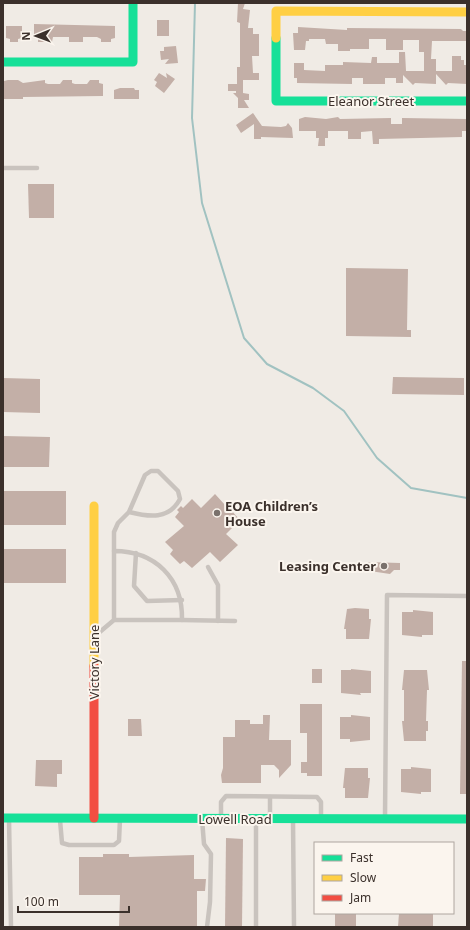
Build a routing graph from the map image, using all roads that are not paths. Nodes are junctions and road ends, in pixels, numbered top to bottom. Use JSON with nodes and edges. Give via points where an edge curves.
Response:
{"nodes":[{"id":1,"x":133,"y":3,"type":"edge"},
{"id":2,"x":467,"y":12,"type":"edge"},
{"id":3,"x":3,"y":62,"type":"edge"},
{"id":4,"x":467,"y":101,"type":"edge"},
{"id":5,"x":3,"y":168,"type":"edge"},
{"id":6,"x":37,"y":168,"type":"dead end"},
{"id":7,"x":94,"y":506,"type":"dead end"},
{"id":8,"x":129,"y":512,"type":"junction"},
{"id":9,"x":114,"y":551,"type":"junction"},
{"id":10,"x":136,"y":553,"type":"junction"},
{"id":11,"x":208,"y":567,"type":"dead end"},
{"id":12,"x":467,"y":596,"type":"edge"},
{"id":13,"x":182,"y":600,"type":"junction"},
{"id":14,"x":114,"y":620,"type":"junction"},
{"id":15,"x":182,"y":620,"type":"junction"},
{"id":16,"x":218,"y":621,"type":"junction"},
{"id":17,"x":234,"y":621,"type":"dead end"},
{"id":18,"x":94,"y":637,"type":"junction"},
{"id":19,"x":270,"y":797,"type":"junction"},
{"id":20,"x":6,"y":818,"type":"edge"},
{"id":21,"x":60,"y":818,"type":"junction"},
{"id":22,"x":94,"y":818,"type":"junction"},
{"id":23,"x":120,"y":818,"type":"junction"},
{"id":24,"x":202,"y":819,"type":"junction"},
{"id":25,"x":221,"y":819,"type":"junction"},
{"id":26,"x":256,"y":819,"type":"junction"},
{"id":27,"x":270,"y":819,"type":"junction"},
{"id":28,"x":293,"y":819,"type":"junction"},
{"id":29,"x":322,"y":819,"type":"junction"},
{"id":30,"x":385,"y":819,"type":"junction"},
{"id":31,"x":467,"y":819,"type":"edge"},
{"id":32,"x":11,"y":927,"type":"edge"},
{"id":33,"x":207,"y":927,"type":"edge"},
{"id":34,"x":256,"y":927,"type":"edge"},
{"id":35,"x":294,"y":927,"type":"edge"}],
"edges":[{"from":1,"to":3,"type":"street","via":[[133,62]]},
{"from":2,"to":4,"type":"street","name":"Eleanor Street","via":[[276,11],[276,101]]},
{"from":5,"to":6,"type":"lane"},
{"from":7,"to":18,"type":"street","name":"Victory Lane"},
{"from":8,"to":8,"type":"lane","via":[[145,475],[150,471],[158,471],[178,491],[180,499],[164,515]]},
{"from":8,"to":9,"type":"lane","via":[[118,523],[114,532]]},
{"from":9,"to":10,"type":"lane"},
{"from":9,"to":14,"type":"lane"},
{"from":10,"to":13,"type":"lane","via":[[148,557],[170,576]]},
{"from":10,"to":13,"type":"lane","via":[[134,586],[147,601]]},
{"from":11,"to":16,"type":"lane","via":[[218,585]]},
{"from":12,"to":30,"type":"lane","via":[[387,595]]},
{"from":13,"to":15,"type":"lane"},
{"from":14,"to":15,"type":"lane"},
{"from":14,"to":18,"type":"lane"},
{"from":15,"to":16,"type":"lane"},
{"from":16,"to":17,"type":"lane"},
{"from":18,"to":22,"type":"street","name":"Victory Lane"},
{"from":19,"to":25,"type":"lane","via":[[226,796],[221,802]]},
{"from":19,"to":27,"type":"lane"},
{"from":19,"to":29,"type":"lane","via":[[317,797],[321,802]]},
{"from":20,"to":21,"type":"street","name":"Lowell Road"},
{"from":20,"to":32,"type":"lane"},
{"from":21,"to":22,"type":"street","name":"Lowell Road"},
{"from":21,"to":23,"type":"lane","via":[[62,843],[69,845],[114,845],[119,841]]},
{"from":22,"to":23,"type":"street","name":"Lowell Road"},
{"from":23,"to":24,"type":"street","name":"Lowell Road"},
{"from":24,"to":25,"type":"street","name":"Lowell Road"},
{"from":24,"to":33,"type":"lane","via":[[204,844],[211,854]]},
{"from":25,"to":26,"type":"street","name":"Lowell Road"},
{"from":26,"to":27,"type":"street","name":"Lowell Road"},
{"from":26,"to":34,"type":"lane"},
{"from":27,"to":28,"type":"street","name":"Lowell Road"},
{"from":28,"to":29,"type":"street","name":"Lowell Road"},
{"from":28,"to":35,"type":"lane"},
{"from":29,"to":30,"type":"street","name":"Lowell Road"},
{"from":30,"to":31,"type":"street","name":"Lowell Road"}]}
